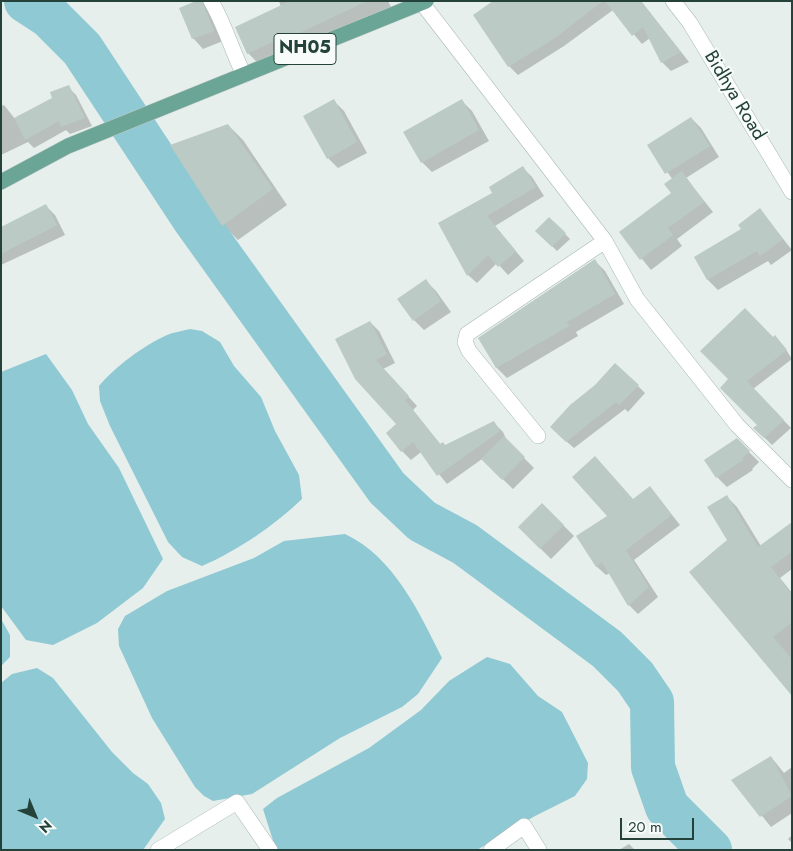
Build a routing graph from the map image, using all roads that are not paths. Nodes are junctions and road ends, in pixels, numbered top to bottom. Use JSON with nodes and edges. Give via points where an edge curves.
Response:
{"nodes":[{"id":1,"x":212,"y":1,"type":"edge"},
{"id":2,"x":673,"y":1,"type":"edge"},
{"id":3,"x":424,"y":2,"type":"edge"},
{"id":4,"x":244,"y":75,"type":"junction"},
{"id":5,"x":1,"y":182,"type":"edge"},
{"id":6,"x":792,"y":192,"type":"edge"},
{"id":7,"x":604,"y":241,"type":"junction"},
{"id":8,"x":538,"y":436,"type":"dead end"},
{"id":9,"x":792,"y":480,"type":"edge"},
{"id":10,"x":158,"y":850,"type":"edge"},
{"id":11,"x":270,"y":850,"type":"edge"},
{"id":12,"x":491,"y":850,"type":"edge"},
{"id":13,"x":539,"y":850,"type":"edge"}],
"edges":[{"from":1,"to":4,"type":"street"},
{"from":2,"to":6,"type":"street","name":"Bidhya Road","via":[[690,23]]},
{"from":3,"to":4,"type":"main road","number":"NH05"},
{"from":3,"to":7,"type":"street"},
{"from":4,"to":5,"type":"main road","number":"NH05","via":[[68,146]]},
{"from":7,"to":8,"type":"street","via":[[467,334],[464,342]]},
{"from":7,"to":9,"type":"street","via":[[637,299],[737,425]]},
{"from":10,"to":11,"type":"street","via":[[237,802]]},
{"from":12,"to":13,"type":"street","via":[[524,826]]}]}
